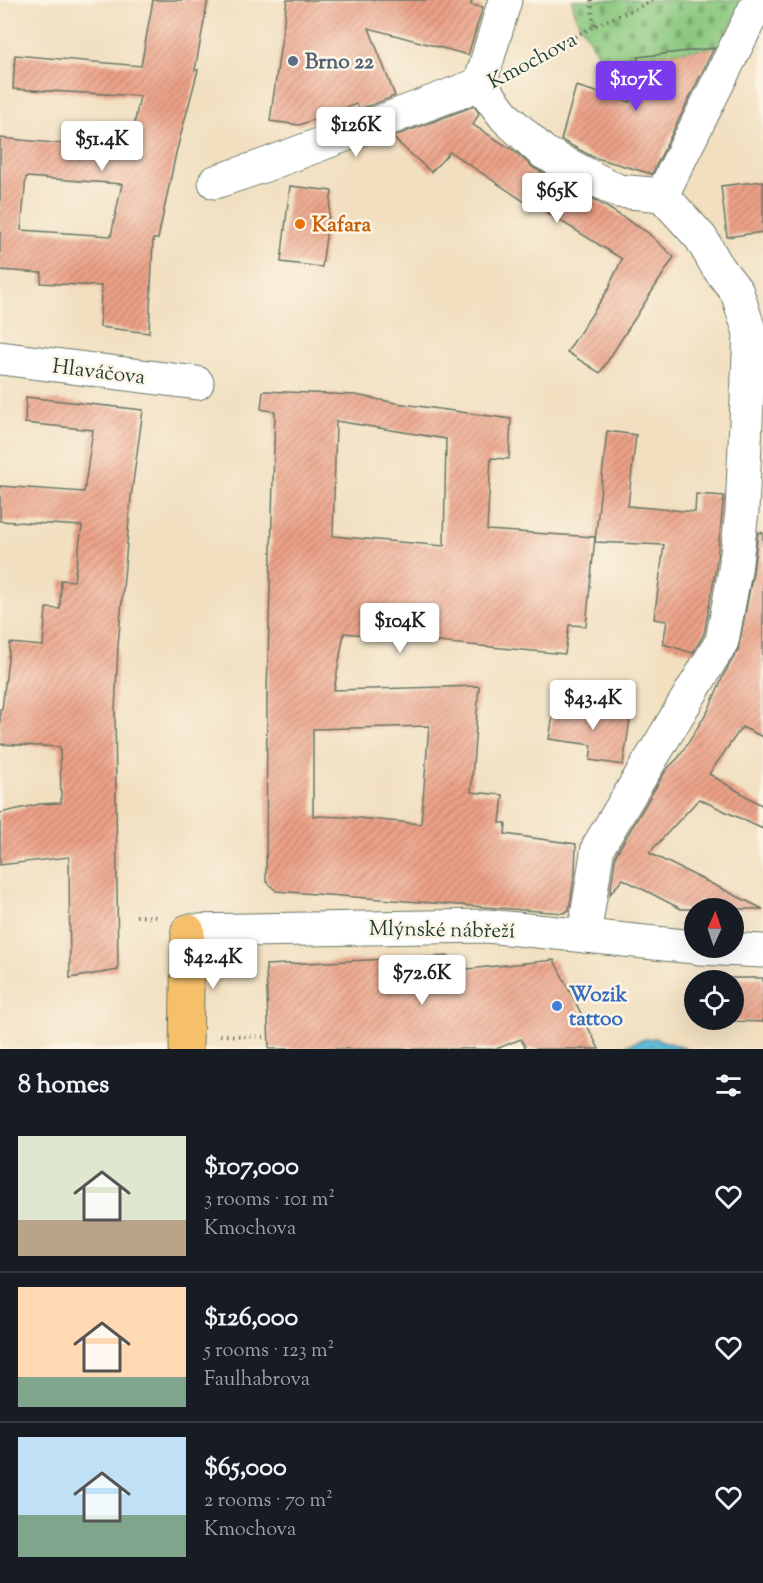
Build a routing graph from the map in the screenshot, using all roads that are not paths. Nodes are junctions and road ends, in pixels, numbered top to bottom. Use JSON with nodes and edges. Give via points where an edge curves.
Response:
{"nodes":[{"id":1,"x":505,"y":0,"type":"edge"},
{"id":2,"x":759,"y":0,"type":"edge"},
{"id":3,"x":480,"y":84,"type":"junction"},
{"id":4,"x":215,"y":182,"type":"dead end"},
{"id":5,"x":662,"y":195,"type":"junction"},
{"id":6,"x":0,"y":358,"type":"edge"},
{"id":7,"x":197,"y":383,"type":"dead end"},
{"id":8,"x":188,"y":931,"type":"joint"},
{"id":9,"x":584,"y":936,"type":"junction"},
{"id":10,"x":684,"y":947,"type":"edge"},
{"id":11,"x":744,"y":950,"type":"edge"},
{"id":12,"x":763,"y":951,"type":"edge"},
{"id":13,"x":186,"y":1049,"type":"edge"}],
"edges":[{"from":1,"to":3,"type":"street"},
{"from":2,"to":5,"type":"street"},
{"from":3,"to":4,"type":"street"},
{"from":3,"to":5,"type":"street","name":"Kmochova","via":[[506,118],[543,152],[618,191]]},
{"from":5,"to":9,"type":"street","via":[[701,238],[737,292],[750,333],[742,511],[722,641],[598,847]]},
{"from":6,"to":7,"type":"street","name":"Hlaváčova"},
{"from":8,"to":9,"type":"street","name":"Mlýnské nábřeží","via":[[487,926]]},
{"from":8,"to":13,"type":"main road"},
{"from":9,"to":10,"type":"street","name":"Mlýnské nábřeží"},
{"from":11,"to":12,"type":"street"}]}
